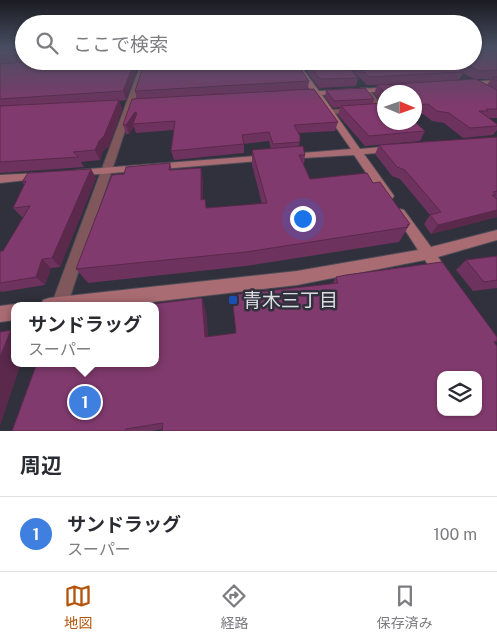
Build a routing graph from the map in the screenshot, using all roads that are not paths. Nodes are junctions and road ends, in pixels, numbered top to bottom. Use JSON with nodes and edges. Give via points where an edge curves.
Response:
{"nodes":[{"id":1,"x":141,"y":70,"type":"edge"},
{"id":2,"x":300,"y":70,"type":"edge"},
{"id":3,"x":459,"y":76,"type":"edge"},
{"id":4,"x":497,"y":82,"type":"edge"},
{"id":5,"x":472,"y":84,"type":"junction"},
{"id":6,"x":454,"y":85,"type":"edge"},
{"id":7,"x":364,"y":88,"type":"junction"},
{"id":8,"x":377,"y":88,"type":"edge"},
{"id":9,"x":316,"y":93,"type":"junction"},
{"id":10,"x":297,"y":94,"type":"edge"},
{"id":11,"x":489,"y":94,"type":"edge"},
{"id":12,"x":330,"y":112,"type":"junction"},
{"id":13,"x":406,"y":148,"type":"edge"},
{"id":14,"x":358,"y":152,"type":"junction"},
{"id":15,"x":107,"y":170,"type":"junction"},
{"id":16,"x":68,"y":173,"type":"edge"},
{"id":17,"x":48,"y":175,"type":"edge"},
{"id":18,"x":0,"y":179,"type":"edge"},
{"id":19,"x":497,"y":235,"type":"edge"},
{"id":20,"x":428,"y":254,"type":"junction"},
{"id":21,"x":450,"y":286,"type":"edge"},
{"id":22,"x":57,"y":302,"type":"edge"},
{"id":23,"x":83,"y":302,"type":"edge"}],
"edges":[{"from":1,"to":15,"type":"street"},
{"from":2,"to":9,"type":"street"},
{"from":3,"to":5,"type":"street"},
{"from":4,"to":5,"type":"street"},
{"from":5,"to":6,"type":"street"},
{"from":5,"to":11,"type":"street"},
{"from":7,"to":8,"type":"street"},
{"from":7,"to":9,"type":"street"},
{"from":7,"to":12,"type":"street","via":[[382,109]]},
{"from":9,"to":10,"type":"street"},
{"from":9,"to":12,"type":"street"},
{"from":12,"to":14,"type":"street"},
{"from":13,"to":14,"type":"street"},
{"from":14,"to":15,"type":"street"},
{"from":14,"to":20,"type":"street"},
{"from":15,"to":16,"type":"street"},
{"from":15,"to":22,"type":"street"},
{"from":17,"to":18,"type":"street"},
{"from":19,"to":20,"type":"street"},
{"from":20,"to":21,"type":"street"},
{"from":20,"to":23,"type":"street","via":[[297,278]]}]}
